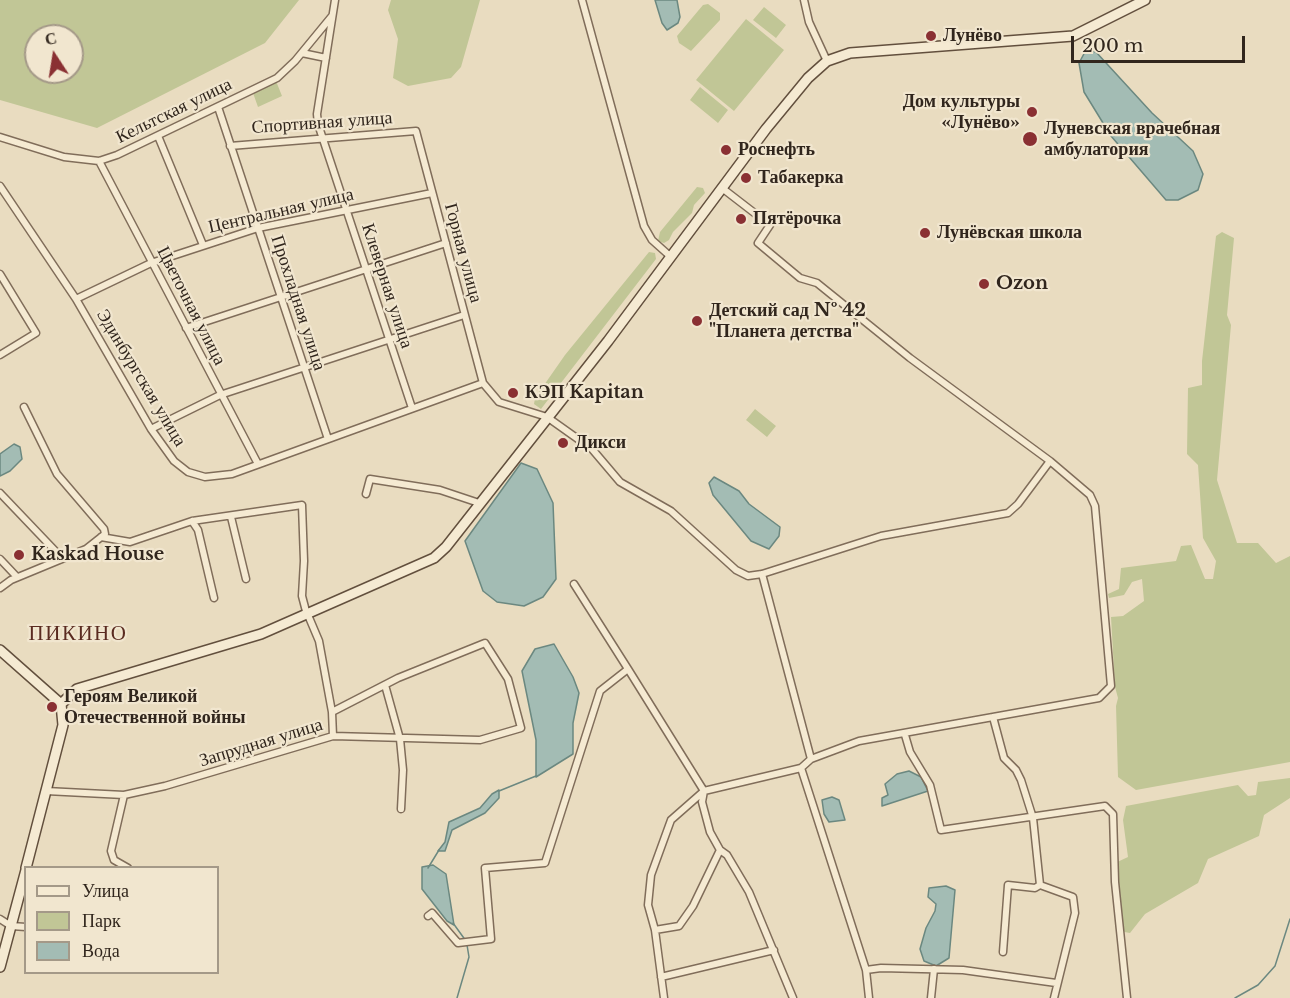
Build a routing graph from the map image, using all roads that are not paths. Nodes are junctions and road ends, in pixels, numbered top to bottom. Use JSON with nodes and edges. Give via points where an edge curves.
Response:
{"nodes":[{"id":1,"x":335,"y":0,"type":"edge"},
{"id":2,"x":582,"y":0,"type":"edge"},
{"id":3,"x":804,"y":0,"type":"edge"},
{"id":4,"x":1145,"y":0,"type":"edge"},
{"id":5,"x":332,"y":15,"type":"junction"},
{"id":6,"x":302,"y":53,"type":"junction"},
{"id":7,"x":326,"y":58,"type":"junction"},
{"id":8,"x":827,"y":61,"type":"junction"},
{"id":9,"x":218,"y":107,"type":"junction"},
{"id":10,"x":416,"y":131,"type":"joint"},
{"id":11,"x":158,"y":136,"type":"junction"},
{"id":12,"x":0,"y":137,"type":"edge"},
{"id":13,"x":323,"y":138,"type":"junction"},
{"id":14,"x":230,"y":146,"type":"junction"},
{"id":15,"x":99,"y":161,"type":"junction"},
{"id":16,"x":0,"y":186,"type":"edge"},
{"id":17,"x":722,"y":188,"type":"junction"},
{"id":18,"x":432,"y":193,"type":"junction"},
{"id":19,"x":347,"y":210,"type":"junction"},
{"id":20,"x":258,"y":228,"type":"junction"},
{"id":21,"x":446,"y":243,"type":"junction"},
{"id":22,"x":203,"y":245,"type":"junction"},
{"id":23,"x":670,"y":257,"type":"junction"},
{"id":24,"x":151,"y":263,"type":"junction"},
{"id":25,"x":367,"y":269,"type":"junction"},
{"id":26,"x":0,"y":274,"type":"edge"},
{"id":27,"x":281,"y":297,"type":"junction"},
{"id":28,"x":76,"y":299,"type":"junction"},
{"id":29,"x":464,"y":315,"type":"junction"},
{"id":30,"x":186,"y":328,"type":"junction"},
{"id":31,"x":389,"y":338,"type":"junction"},
{"id":32,"x":0,"y":356,"type":"edge"},
{"id":33,"x":303,"y":367,"type":"junction"},
{"id":34,"x":483,"y":383,"type":"junction"},
{"id":35,"x":220,"y":395,"type":"junction"},
{"id":36,"x":24,"y":407,"type":"dead end"},
{"id":37,"x":412,"y":408,"type":"junction"},
{"id":38,"x":547,"y":417,"type":"junction"},
{"id":39,"x":151,"y":429,"type":"junction"},
{"id":40,"x":328,"y":439,"type":"junction"},
{"id":41,"x":1050,"y":461,"type":"junction"},
{"id":42,"x":258,"y":464,"type":"junction"},
{"id":43,"x":0,"y":493,"type":"edge"},
{"id":44,"x":366,"y":494,"type":"dead end"},
{"id":45,"x":478,"y":503,"type":"junction"},
{"id":46,"x":231,"y":517,"type":"junction"},
{"id":47,"x":192,"y":521,"type":"junction"},
{"id":48,"x":101,"y":537,"type":"junction"},
{"id":49,"x":62,"y":558,"type":"junction"},
{"id":50,"x":0,"y":559,"type":"edge"},
{"id":51,"x":762,"y":574,"type":"junction"},
{"id":52,"x":17,"y":577,"type":"junction"},
{"id":53,"x":246,"y":579,"type":"dead end"},
{"id":54,"x":574,"y":584,"type":"dead end"},
{"id":55,"x":0,"y":588,"type":"edge"},
{"id":56,"x":214,"y":598,"type":"dead end"},
{"id":57,"x":307,"y":615,"type":"junction"},
{"id":58,"x":1,"y":655,"type":"edge"},
{"id":59,"x":628,"y":669,"type":"junction"},
{"id":60,"x":385,"y":685,"type":"junction"},
{"id":61,"x":61,"y":704,"type":"junction"},
{"id":62,"x":332,"y":712,"type":"junction"},
{"id":63,"x":993,"y":717,"type":"junction"},
{"id":64,"x":905,"y":735,"type":"junction"},
{"id":65,"x":333,"y":736,"type":"junction"},
{"id":66,"x":400,"y":739,"type":"junction"},
{"id":67,"x":811,"y":759,"type":"junction"},
{"id":68,"x":801,"y":768,"type":"junction"},
{"id":69,"x":46,"y":791,"type":"junction"},
{"id":70,"x":704,"y":791,"type":"junction"},
{"id":71,"x":124,"y":795,"type":"junction"},
{"id":72,"x":401,"y":809,"type":"dead end"},
{"id":73,"x":1033,"y":818,"type":"junction"},
{"id":74,"x":720,"y":850,"type":"junction"},
{"id":75,"x":27,"y":866,"type":"edge"},
{"id":76,"x":126,"y":866,"type":"edge"},
{"id":77,"x":24,"y":877,"type":"edge"},
{"id":78,"x":1040,"y":885,"type":"junction"},
{"id":79,"x":428,"y":916,"type":"dead end"},
{"id":80,"x":0,"y":919,"type":"edge"},
{"id":81,"x":11,"y":926,"type":"junction"},
{"id":82,"x":24,"y":927,"type":"edge"},
{"id":83,"x":655,"y":930,"type":"junction"},
{"id":84,"x":774,"y":950,"type":"junction"},
{"id":85,"x":1003,"y":952,"type":"dead end"},
{"id":86,"x":0,"y":968,"type":"edge"},
{"id":87,"x":934,"y":969,"type":"junction"},
{"id":88,"x":866,"y":970,"type":"junction"},
{"id":89,"x":661,"y":977,"type":"junction"},
{"id":90,"x":1056,"y":983,"type":"junction"},
{"id":91,"x":664,"y":998,"type":"edge"},
{"id":92,"x":793,"y":998,"type":"edge"},
{"id":93,"x":869,"y":998,"type":"edge"},
{"id":94,"x":932,"y":998,"type":"edge"},
{"id":95,"x":1054,"y":998,"type":"edge"},
{"id":96,"x":1127,"y":998,"type":"edge"}],
"edges":[{"from":1,"to":5,"type":"street","name":"Клеверная улица"},
{"from":2,"to":23,"type":"street","via":[[644,226]]},
{"from":3,"to":8,"type":"street","via":[[809,22]]},
{"from":4,"to":8,"type":"street","via":[[1073,36],[850,53]]},
{"from":5,"to":6,"type":"street","name":"Кельтская улица"},
{"from":5,"to":7,"type":"street","name":"Клеверная улица"},
{"from":6,"to":7,"type":"street"},
{"from":6,"to":9,"type":"street","name":"Кельтская улица","via":[[277,78]]},
{"from":7,"to":13,"type":"street","name":"Клеверная улица","via":[[317,114]]},
{"from":8,"to":17,"type":"street","via":[[808,78]]},
{"from":9,"to":11,"type":"street","name":"Кельтская улица"},
{"from":9,"to":14,"type":"street","name":"Прохладная улица"},
{"from":10,"to":13,"type":"street","name":"Спортивная улица"},
{"from":10,"to":18,"type":"street","name":"Горная улица"},
{"from":11,"to":15,"type":"street","name":"Кельтская улица"},
{"from":11,"to":22,"type":"street"},
{"from":12,"to":15,"type":"street","name":"Кельтская улица","via":[[64,157]]},
{"from":13,"to":14,"type":"street","name":"Спортивная улица"},
{"from":13,"to":19,"type":"street","name":"Клеверная улица"},
{"from":14,"to":20,"type":"street","name":"Прохладная улица"},
{"from":15,"to":24,"type":"street","name":"Цветочная улица"},
{"from":16,"to":28,"type":"street","name":"Эдинбургская улица"},
{"from":17,"to":23,"type":"street"},
{"from":17,"to":41,"type":"street","via":[[770,225],[758,243],[800,278],[817,284]]},
{"from":18,"to":19,"type":"street","name":"Центральная улица"},
{"from":18,"to":21,"type":"street","name":"Горная улица"},
{"from":19,"to":20,"type":"street","name":"Центральная улица"},
{"from":19,"to":25,"type":"street","name":"Клеверная улица"},
{"from":20,"to":22,"type":"street","name":"Центральная улица"},
{"from":20,"to":27,"type":"street","name":"Прохладная улица"},
{"from":21,"to":25,"type":"street"},
{"from":21,"to":29,"type":"street","name":"Горная улица"},
{"from":22,"to":24,"type":"street","name":"Центральная улица"},
{"from":23,"to":38,"type":"street"},
{"from":24,"to":28,"type":"street","name":"Центральная улица"},
{"from":24,"to":30,"type":"street","name":"Цветочная улица"},
{"from":25,"to":27,"type":"street"},
{"from":25,"to":31,"type":"street","name":"Клеверная улица"},
{"from":26,"to":32,"type":"street","via":[[36,333]]},
{"from":27,"to":30,"type":"street"},
{"from":27,"to":33,"type":"street","name":"Прохладная улица"},
{"from":28,"to":39,"type":"street","name":"Эдинбургская улица"},
{"from":29,"to":31,"type":"street"},
{"from":29,"to":34,"type":"street","name":"Горная улица"},
{"from":30,"to":35,"type":"street","name":"Цветочная улица"},
{"from":31,"to":33,"type":"street"},
{"from":31,"to":37,"type":"street","name":"Клеверная улица"},
{"from":33,"to":35,"type":"street"},
{"from":33,"to":40,"type":"street","name":"Прохладная улица"},
{"from":34,"to":37,"type":"street","name":"Эдинбургская улица"},
{"from":34,"to":38,"type":"street","via":[[499,402]]},
{"from":35,"to":39,"type":"street"},
{"from":35,"to":42,"type":"street","name":"Цветочная улица"},
{"from":36,"to":48,"type":"street","via":[[57,474],[104,529]]},
{"from":37,"to":40,"type":"street","name":"Эдинбургская улица"},
{"from":38,"to":45,"type":"street"},
{"from":38,"to":51,"type":"street","via":[[592,448],[620,482],[671,511],[736,570],[748,576]]},
{"from":39,"to":42,"type":"street","name":"Эдинбургская улица","via":[[174,461],[189,472],[217,477]]},
{"from":40,"to":42,"type":"street","name":"Эдинбургская улица"},
{"from":41,"to":51,"type":"street","via":[[1008,513],[881,536]]},
{"from":41,"to":63,"type":"street","via":[[1089,495],[1095,506],[1111,686],[1099,698]]},
{"from":43,"to":49,"type":"street"},
{"from":44,"to":45,"type":"street","via":[[370,479],[440,490]]},
{"from":45,"to":57,"type":"street","via":[[434,558]]},
{"from":46,"to":47,"type":"street"},
{"from":46,"to":53,"type":"street"},
{"from":46,"to":57,"type":"street","via":[[302,505],[302,596]]},
{"from":47,"to":48,"type":"street","via":[[130,542]]},
{"from":47,"to":56,"type":"street","via":[[198,530]]},
{"from":48,"to":49,"type":"street","via":[[86,549]]},
{"from":49,"to":52,"type":"street"},
{"from":50,"to":52,"type":"street"},
{"from":51,"to":67,"type":"street"},
{"from":52,"to":55,"type":"street"},
{"from":54,"to":59,"type":"street"},
{"from":57,"to":61,"type":"street","via":[[261,634],[77,689]]},
{"from":57,"to":62,"type":"street","via":[[319,641]]},
{"from":58,"to":61,"type":"street"},
{"from":59,"to":70,"type":"street"},
{"from":59,"to":79,"type":"street","via":[[600,691],[545,863],[485,868],[491,939],[458,943],[432,914]]},
{"from":60,"to":62,"type":"street"},
{"from":60,"to":66,"type":"street"},
{"from":60,"to":66,"type":"street","name":"Запрудная улица","via":[[485,642],[508,679],[521,728],[480,740]]},
{"from":61,"to":69,"type":"street","via":[[63,725]]},
{"from":62,"to":65,"type":"street"},
{"from":63,"to":64,"type":"street"},
{"from":63,"to":73,"type":"street","via":[[1004,758],[1021,780]]},
{"from":64,"to":67,"type":"street","via":[[859,741]]},
{"from":64,"to":73,"type":"street","via":[[910,752],[930,785],[941,830]]},
{"from":65,"to":66,"type":"street","name":"Запрудная улица"},
{"from":65,"to":71,"type":"street","name":"Запрудная улица"},
{"from":66,"to":72,"type":"street","via":[[404,770]]},
{"from":67,"to":68,"type":"street"},
{"from":68,"to":70,"type":"street"},
{"from":68,"to":88,"type":"street"},
{"from":69,"to":71,"type":"street","name":"Запрудная улица"},
{"from":69,"to":75,"type":"street"},
{"from":70,"to":74,"type":"street","via":[[702,802]]},
{"from":70,"to":83,"type":"street","via":[[679,811],[662,838],[651,875],[648,905]]},
{"from":71,"to":76,"type":"street","via":[[111,851],[114,860]]},
{"from":73,"to":78,"type":"street"},
{"from":73,"to":96,"type":"street","via":[[1105,806],[1113,814],[1115,882]]},
{"from":74,"to":83,"type":"street","via":[[679,926]]},
{"from":74,"to":84,"type":"street","via":[[749,892]]},
{"from":77,"to":81,"type":"street"},
{"from":78,"to":85,"type":"street","via":[[1008,885]]},
{"from":78,"to":90,"type":"street","via":[[1073,897],[1075,913]]},
{"from":80,"to":81,"type":"street"},
{"from":81,"to":82,"type":"street"},
{"from":81,"to":86,"type":"street"},
{"from":83,"to":89,"type":"street"},
{"from":84,"to":89,"type":"street"},
{"from":84,"to":92,"type":"street"},
{"from":87,"to":88,"type":"street"},
{"from":87,"to":90,"type":"street"},
{"from":87,"to":94,"type":"street"},
{"from":88,"to":93,"type":"street"},
{"from":89,"to":91,"type":"street"},
{"from":90,"to":95,"type":"street"}]}
